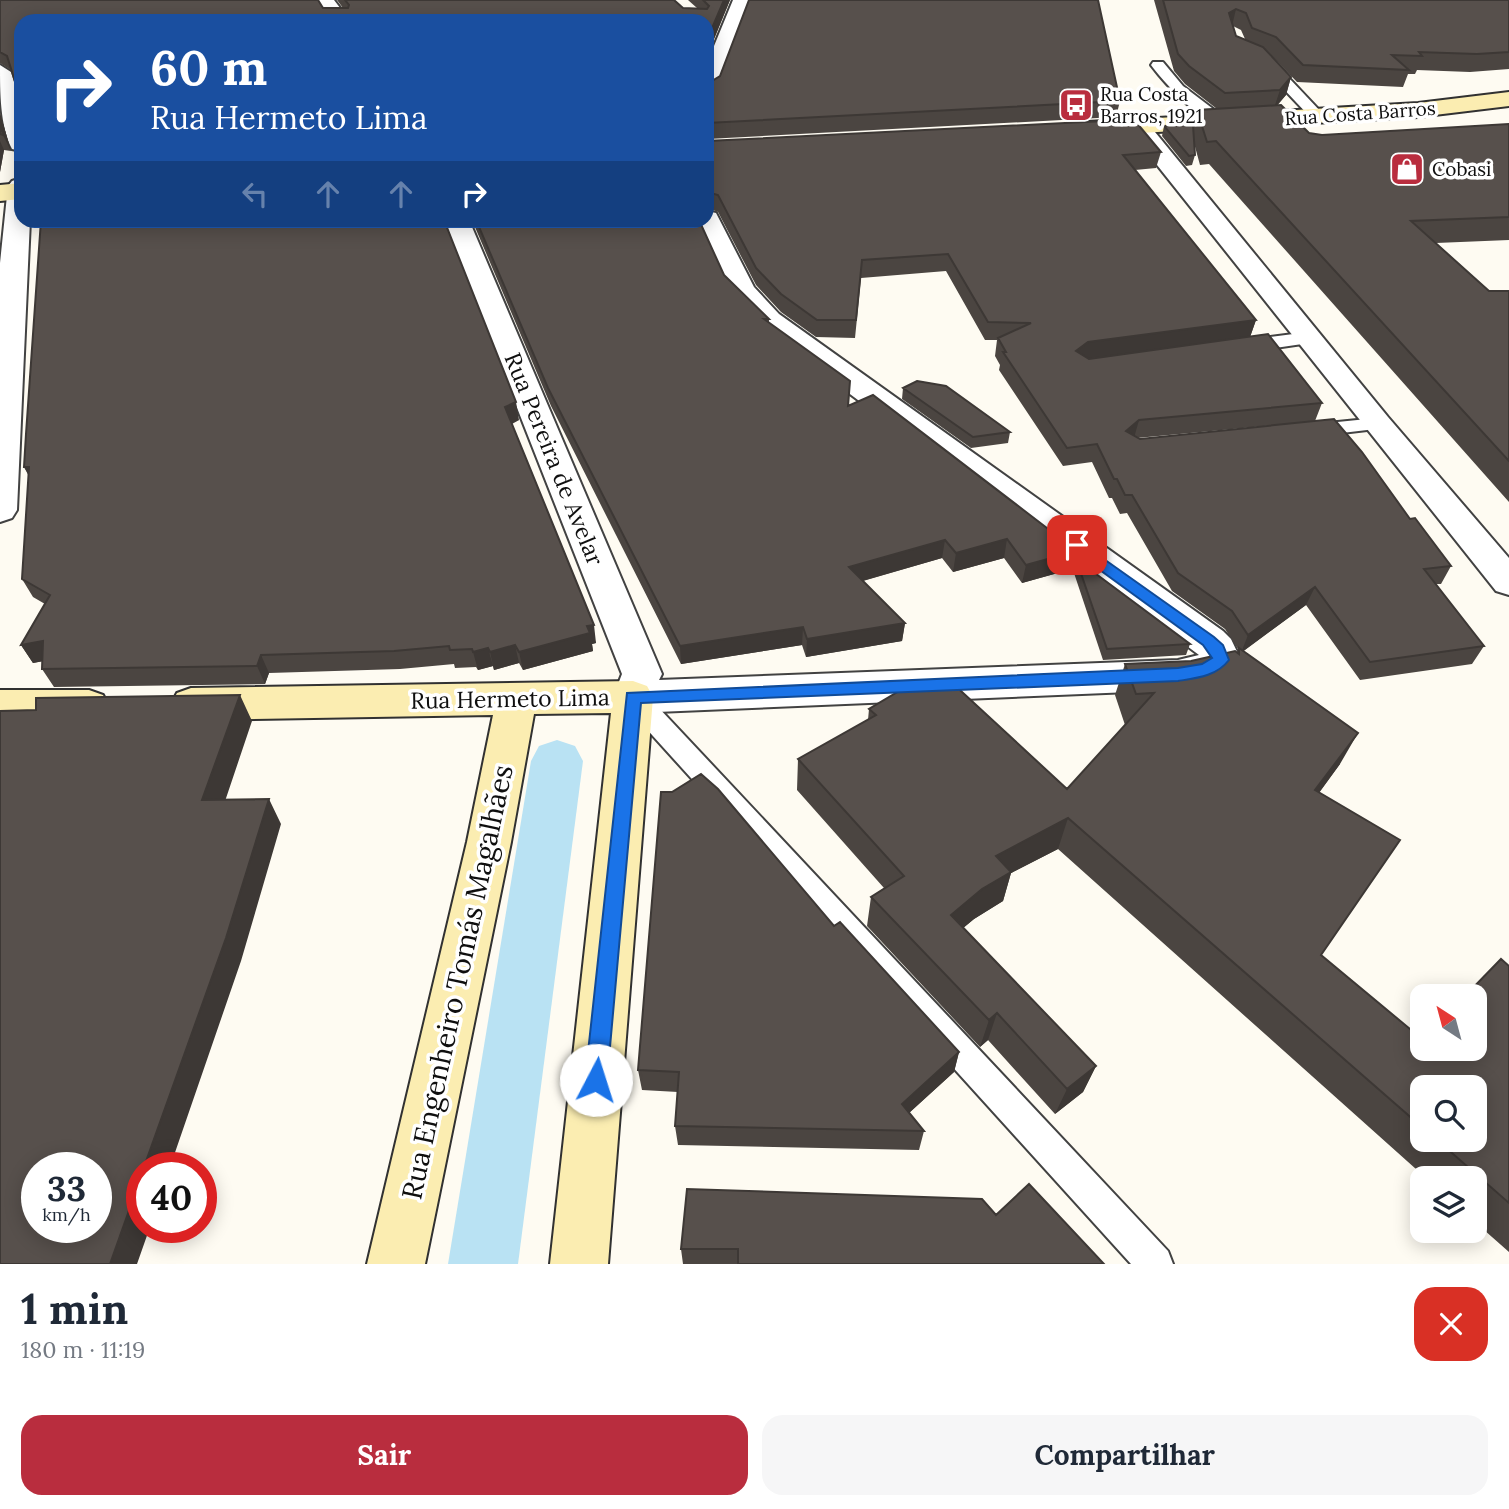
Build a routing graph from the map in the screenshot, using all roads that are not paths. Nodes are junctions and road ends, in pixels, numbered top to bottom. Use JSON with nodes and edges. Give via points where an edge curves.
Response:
{"nodes":[{"id":1,"x":323,"y":0,"type":"edge"},
{"id":2,"x":743,"y":0,"type":"edge"},
{"id":3,"x":334,"y":14,"type":"edge"},
{"id":4,"x":714,"y":33,"type":"edge"},
{"id":5,"x":726,"y":42,"type":"junction"},
{"id":6,"x":1253,"y":54,"type":"edge"},
{"id":7,"x":1158,"y":65,"type":"dead end"},
{"id":8,"x":0,"y":73,"type":"edge"},
{"id":9,"x":714,"y":73,"type":"edge"},
{"id":10,"x":1509,"y":99,"type":"edge"},
{"id":11,"x":1317,"y":117,"type":"junction"},
{"id":12,"x":14,"y":120,"type":"edge"},
{"id":13,"x":1220,"y":121,"type":"junction"},
{"id":14,"x":1138,"y":125,"type":"junction"},
{"id":15,"x":1068,"y":130,"type":"edge"},
{"id":16,"x":18,"y":228,"type":"edge"},
{"id":17,"x":459,"y":228,"type":"edge"},
{"id":18,"x":711,"y":228,"type":"edge"},
{"id":19,"x":1309,"y":338,"type":"junction"},
{"id":20,"x":1216,"y":350,"type":"edge"},
{"id":21,"x":1377,"y":424,"type":"junction"},
{"id":22,"x":1282,"y":433,"type":"edge"},
{"id":23,"x":0,"y":510,"type":"edge"},
{"id":24,"x":1509,"y":582,"type":"edge"},
{"id":25,"x":633,"y":697,"type":"junction"},
{"id":26,"x":516,"y":701,"type":"junction"},
{"id":27,"x":0,"y":706,"type":"edge"},
{"id":28,"x":396,"y":1264,"type":"edge"},
{"id":29,"x":579,"y":1264,"type":"edge"},
{"id":30,"x":1155,"y":1264,"type":"edge"}],
"edges":[{"from":1,"to":3,"type":"street"},
{"from":2,"to":5,"type":"street"},
{"from":4,"to":5,"type":"street"},
{"from":5,"to":9,"type":"street"},
{"from":6,"to":11,"type":"lane","via":[[1264,59]]},
{"from":7,"to":13,"type":"lane","via":[[1178,89]]},
{"from":8,"to":12,"type":"street"},
{"from":10,"to":11,"type":"street","name":"Rua Costa Barros"},
{"from":11,"to":13,"type":"street","name":"Rua Costa Barros"},
{"from":13,"to":14,"type":"street","name":"Rua Costa Barros"},
{"from":14,"to":15,"type":"street","name":"Rua Costa Barros"},
{"from":14,"to":19,"type":"street"},
{"from":16,"to":23,"type":"street"},
{"from":17,"to":25,"type":"street","name":"Rua Pereira de Avelar","via":[[642,674]]},
{"from":18,"to":25,"type":"street","name":"Rua Hermeto Lima","via":[[741,291],[769,320],[1209,641],[1221,660],[1206,670],[1178,675]]},
{"from":19,"to":20,"type":"lane"},
{"from":19,"to":21,"type":"street"},
{"from":21,"to":22,"type":"lane"},
{"from":21,"to":24,"type":"street"},
{"from":25,"to":26,"type":"street","name":"Rua Hermeto Lima"},
{"from":25,"to":29,"type":"street"},
{"from":25,"to":30,"type":"lane"},
{"from":26,"to":27,"type":"street","name":"Rua Hermeto Lima"},
{"from":26,"to":28,"type":"street","name":"Rua Engenheiro Tomás Magalhães"}]}
